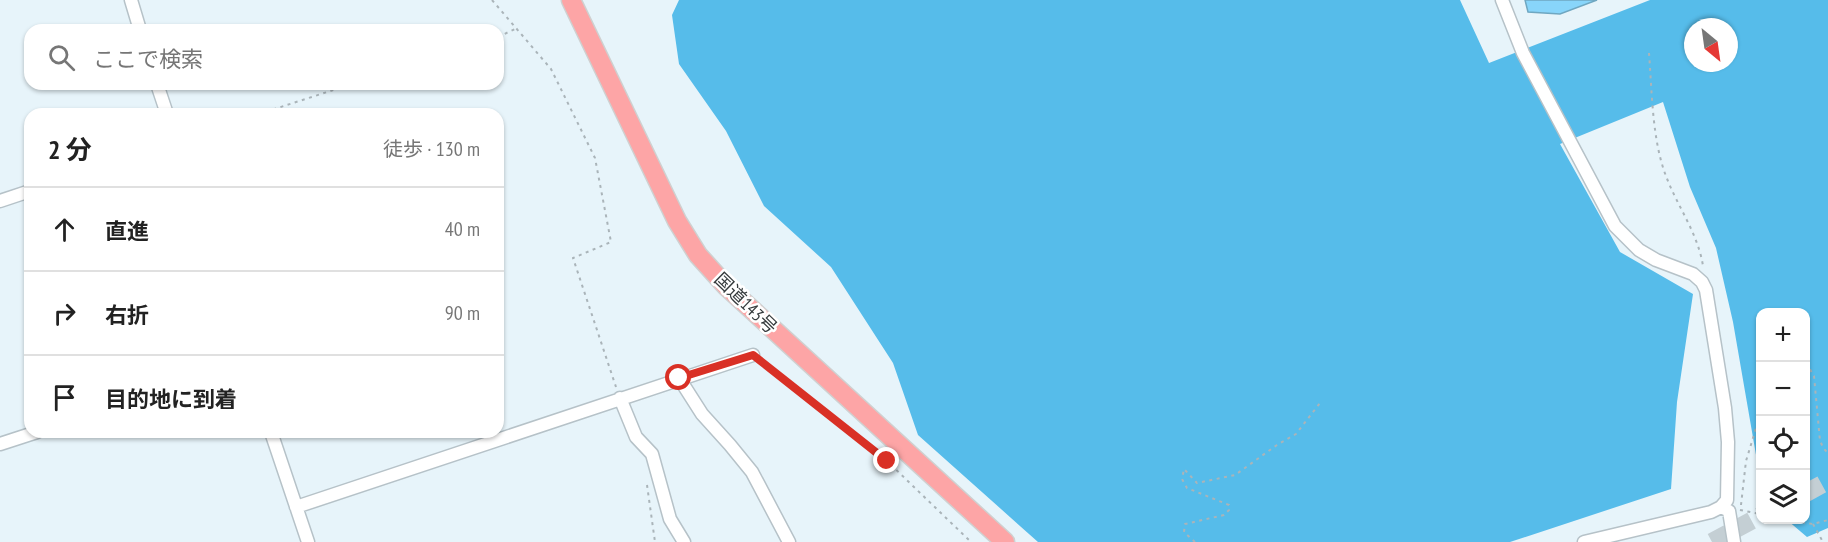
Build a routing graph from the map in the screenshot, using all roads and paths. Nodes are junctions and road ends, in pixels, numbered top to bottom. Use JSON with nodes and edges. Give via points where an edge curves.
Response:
{"nodes":[{"id":1,"x":130,"y":0,"type":"edge"},
{"id":2,"x":492,"y":0,"type":"edge"},
{"id":3,"x":571,"y":0,"type":"edge"},
{"id":4,"x":1502,"y":0,"type":"edge"},
{"id":5,"x":138,"y":24,"type":"edge"},
{"id":6,"x":517,"y":28,"type":"junction"},
{"id":7,"x":504,"y":34,"type":"edge"},
{"id":8,"x":1650,"y":53,"type":"dead end"},
{"id":9,"x":159,"y":90,"type":"edge"},
{"id":10,"x":333,"y":90,"type":"edge"},
{"id":11,"x":165,"y":108,"type":"edge"},
{"id":12,"x":278,"y":108,"type":"edge"},
{"id":13,"x":24,"y":193,"type":"edge"},
{"id":14,"x":0,"y":201,"type":"edge"},
{"id":15,"x":1706,"y":290,"type":"junction"},
{"id":16,"x":753,"y":355,"type":"joint"},
{"id":17,"x":1810,"y":370,"type":"edge"},
{"id":18,"x":679,"y":378,"type":"junction"},
{"id":19,"x":620,"y":398,"type":"junction"},
{"id":20,"x":1320,"y":403,"type":"dead end"},
{"id":21,"x":1761,"y":416,"type":"edge"},
{"id":22,"x":24,"y":436,"type":"edge"},
{"id":23,"x":504,"y":437,"type":"edge"},
{"id":24,"x":274,"y":438,"type":"edge"},
{"id":25,"x":501,"y":438,"type":"edge"},
{"id":26,"x":0,"y":444,"type":"edge"},
{"id":27,"x":1828,"y":453,"type":"edge"},
{"id":28,"x":646,"y":482,"type":"dead end"},
{"id":29,"x":296,"y":507,"type":"junction"},
{"id":30,"x":1721,"y":507,"type":"junction"},
{"id":31,"x":1756,"y":513,"type":"edge"},
{"id":32,"x":1828,"y":520,"type":"edge"},
{"id":33,"x":1810,"y":523,"type":"edge"},
{"id":34,"x":1813,"y":524,"type":"junction"},
{"id":35,"x":308,"y":542,"type":"edge"},
{"id":36,"x":655,"y":542,"type":"edge"},
{"id":37,"x":684,"y":542,"type":"edge"},
{"id":38,"x":789,"y":542,"type":"edge"},
{"id":39,"x":971,"y":542,"type":"edge"},
{"id":40,"x":1005,"y":542,"type":"edge"},
{"id":41,"x":1195,"y":542,"type":"edge"},
{"id":42,"x":1584,"y":542,"type":"edge"},
{"id":43,"x":1734,"y":542,"type":"edge"},
{"id":44,"x":1823,"y":542,"type":"edge"}],
"edges":[{"from":1,"to":5,"type":"street"},
{"from":2,"to":6,"type":"path"},
{"from":3,"to":40,"type":"highway","name":"国道143号","via":[[677,221],[698,255],[726,286]]},
{"from":4,"to":15,"type":"street","via":[[1523,53],[1615,226],[1639,250],[1693,274]]},
{"from":6,"to":7,"type":"path"},
{"from":6,"to":19,"type":"path","via":[[551,69],[595,158],[611,242],[573,258]]},
{"from":8,"to":15,"type":"path","via":[[1653,118],[1665,175],[1698,248]]},
{"from":9,"to":11,"type":"street"},
{"from":10,"to":12,"type":"path"},
{"from":13,"to":14,"type":"street"},
{"from":15,"to":30,"type":"street","via":[[1728,442],[1727,500]]},
{"from":16,"to":18,"type":"street"},
{"from":16,"to":39,"type":"path","via":[[887,461]]},
{"from":17,"to":27,"type":"path","via":[[1814,376],[1820,441]]},
{"from":18,"to":19,"type":"street"},
{"from":18,"to":38,"type":"street","via":[[702,414],[752,472]]},
{"from":19,"to":23,"type":"street"},
{"from":19,"to":37,"type":"street","via":[[636,436],[652,454],[670,519]]},
{"from":20,"to":41,"type":"path","via":[[1296,434],[1235,475],[1197,483],[1184,469],[1182,479],[1187,488],[1229,505],[1224,515],[1185,524],[1184,532]]},
{"from":21,"to":31,"type":"path","via":[[1746,461],[1739,510]]},
{"from":22,"to":26,"type":"street"},
{"from":24,"to":29,"type":"street"},
{"from":25,"to":29,"type":"street"},
{"from":28,"to":36,"type":"path"},
{"from":29,"to":35,"type":"street"},
{"from":30,"to":42,"type":"street"},
{"from":30,"to":43,"type":"street","via":[[1729,511]]},
{"from":32,"to":34,"type":"path"},
{"from":33,"to":34,"type":"path"},
{"from":34,"to":44,"type":"path"}]}
